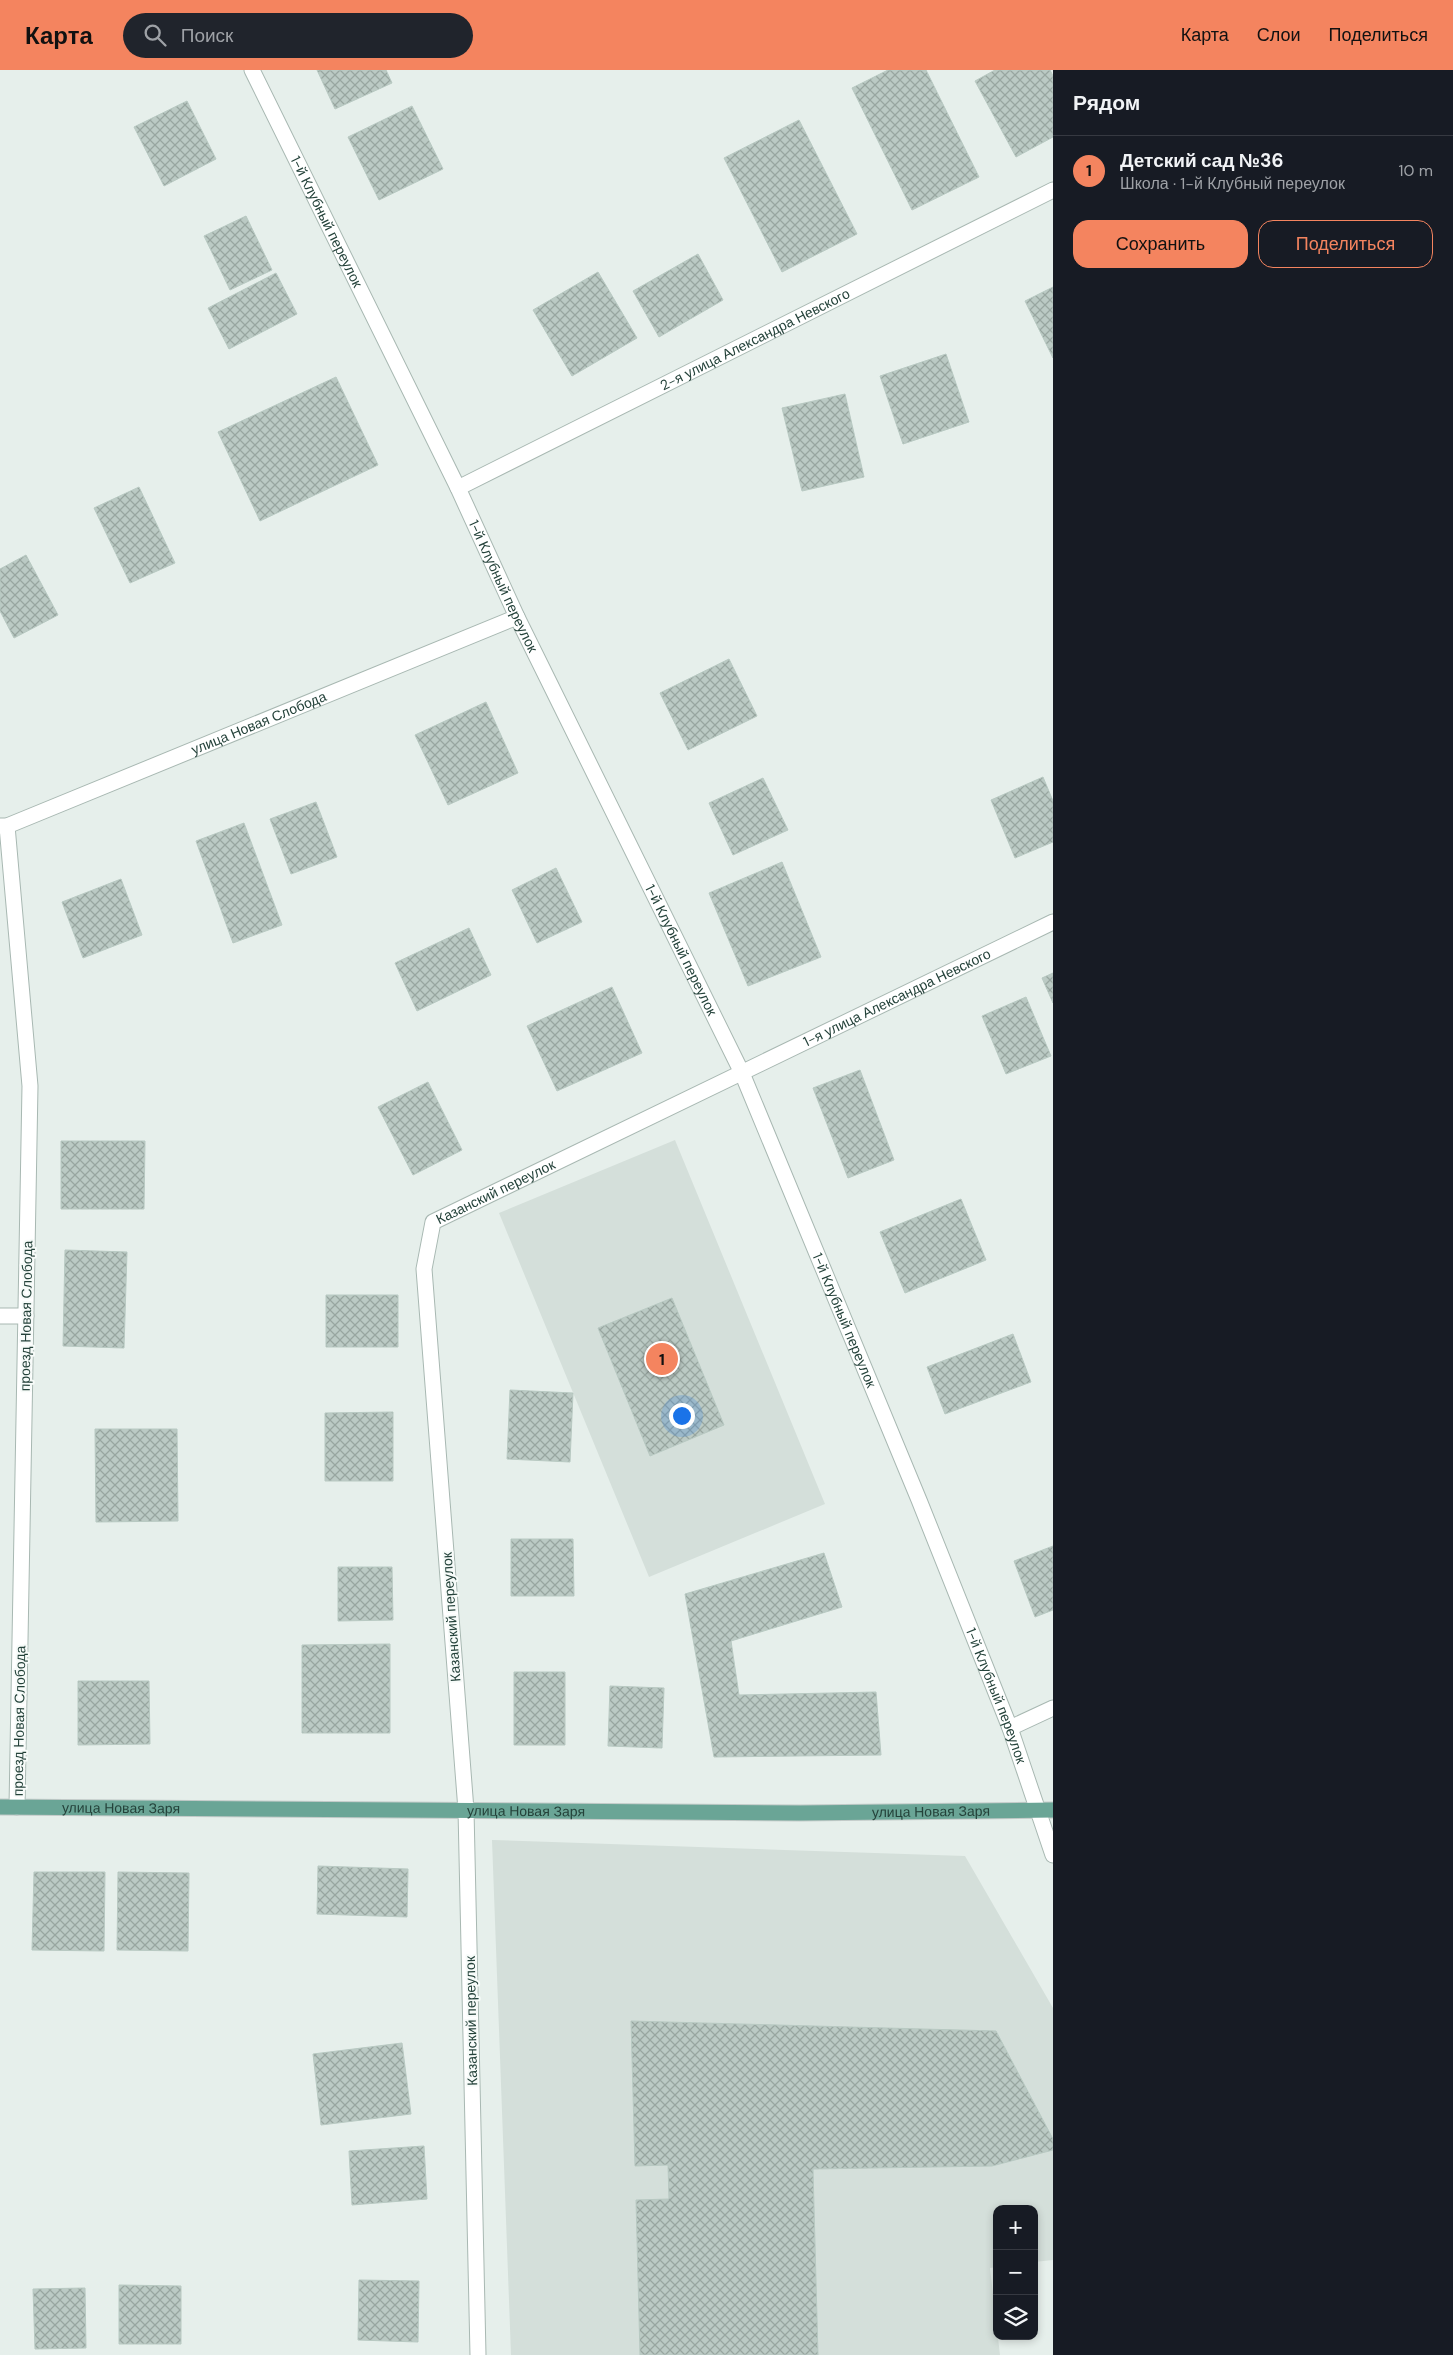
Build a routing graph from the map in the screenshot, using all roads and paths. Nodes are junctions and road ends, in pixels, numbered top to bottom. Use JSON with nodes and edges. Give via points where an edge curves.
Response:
{"nodes":[{"id":1,"x":252,"y":70,"type":"edge"},
{"id":2,"x":1053,"y":190,"type":"edge"},
{"id":3,"x":458,"y":488,"type":"junction"},
{"id":4,"x":517,"y":617,"type":"junction"},
{"id":5,"x":4,"y":826,"type":"edge"},
{"id":6,"x":1053,"y":922,"type":"edge"},
{"id":7,"x":742,"y":1073,"type":"junction"},
{"id":8,"x":0,"y":1316,"type":"edge"},
{"id":9,"x":26,"y":1316,"type":"junction"},
{"id":10,"x":1053,"y":1708,"type":"edge"},
{"id":11,"x":1010,"y":1728,"type":"junction"},
{"id":12,"x":0,"y":1807,"type":"edge"},
{"id":13,"x":17,"y":1807,"type":"junction"},
{"id":14,"x":466,"y":1810,"type":"junction"},
{"id":15,"x":1037,"y":1810,"type":"junction"},
{"id":16,"x":1053,"y":1810,"type":"edge"},
{"id":17,"x":1053,"y":1855,"type":"edge"},
{"id":18,"x":478,"y":2355,"type":"edge"}],
"edges":[{"from":1,"to":3,"type":"street","name":"1-й Клубный переулок"},
{"from":2,"to":3,"type":"street","name":"2-я улица Александра Невского"},
{"from":3,"to":4,"type":"street","name":"1-й Клубный переулок"},
{"from":4,"to":5,"type":"street","name":"улица Новая Слобода"},
{"from":4,"to":7,"type":"street","name":"1-й Клубный переулок"},
{"from":5,"to":9,"type":"street","name":"проезд Новая Слобода","via":[[30,1086]]},
{"from":6,"to":7,"type":"street","name":"1-я улица Александра Невского"},
{"from":7,"to":11,"type":"street","name":"1-й Клубный переулок"},
{"from":7,"to":14,"type":"street","name":"Казанский переулок","via":[[433,1222],[424,1269]]},
{"from":8,"to":9,"type":"street"},
{"from":9,"to":13,"type":"street","name":"проезд Новая Слобода"},
{"from":10,"to":11,"type":"street"},
{"from":11,"to":15,"type":"street","name":"1-й Клубный переулок"},
{"from":12,"to":13,"type":"main road","name":"улица Новая Заря"},
{"from":13,"to":14,"type":"main road","name":"улица Новая Заря"},
{"from":14,"to":15,"type":"main road","name":"улица Новая Заря","via":[[790,1813]]},
{"from":14,"to":18,"type":"street","name":"Казанский переулок"},
{"from":15,"to":16,"type":"main road","name":"улица Новая Заря"},
{"from":15,"to":17,"type":"street","name":"1-й Клубный переулок"}]}
